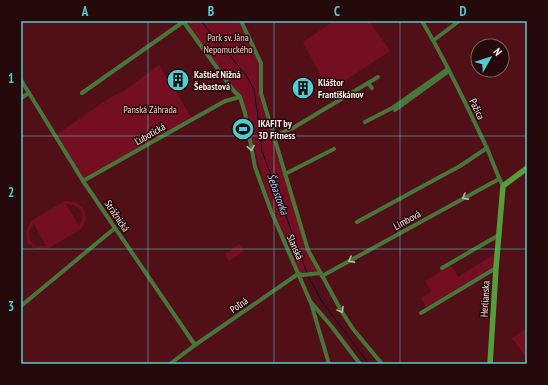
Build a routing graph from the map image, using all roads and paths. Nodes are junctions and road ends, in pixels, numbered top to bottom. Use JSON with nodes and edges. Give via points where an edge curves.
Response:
{"nodes":[{"id":1,"x":183,"y":21,"type":"edge"},
{"id":2,"x":242,"y":21,"type":"edge"},
{"id":3,"x":422,"y":21,"type":"edge"},
{"id":4,"x":459,"y":21,"type":"edge"},
{"id":5,"x":434,"y":40,"type":"junction"},
{"id":6,"x":449,"y":70,"type":"junction"},
{"id":7,"x":378,"y":77,"type":"dead end"},
{"id":8,"x":21,"y":80,"type":"edge"},
{"id":9,"x":368,"y":83,"type":"junction"},
{"id":10,"x":372,"y":88,"type":"dead end"},
{"id":11,"x":29,"y":93,"type":"junction"},
{"id":12,"x":82,"y":93,"type":"dead end"},
{"id":13,"x":240,"y":96,"type":"junction"},
{"id":14,"x":21,"y":98,"type":"edge"},
{"id":15,"x":395,"y":110,"type":"dead end"},
{"id":16,"x":365,"y":122,"type":"dead end"},
{"id":17,"x":274,"y":136,"type":"junction"},
{"id":18,"x":487,"y":148,"type":"junction"},
{"id":19,"x":334,"y":150,"type":"dead end"},
{"id":20,"x":527,"y":168,"type":"edge"},
{"id":21,"x":285,"y":174,"type":"junction"},
{"id":22,"x":499,"y":178,"type":"junction"},
{"id":23,"x":83,"y":181,"type":"junction"},
{"id":24,"x":503,"y":186,"type":"junction"},
{"id":25,"x":357,"y":222,"type":"dead end"},
{"id":26,"x":115,"y":228,"type":"junction"},
{"id":27,"x":499,"y":235,"type":"junction"},
{"id":28,"x":442,"y":268,"type":"dead end"},
{"id":29,"x":496,"y":268,"type":"junction"},
{"id":30,"x":298,"y":274,"type":"junction"},
{"id":31,"x":322,"y":274,"type":"junction"},
{"id":32,"x":310,"y":301,"type":"junction"},
{"id":33,"x":21,"y":306,"type":"edge"},
{"id":34,"x":421,"y":313,"type":"dead end"},
{"id":35,"x":326,"y":320,"type":"junction"},
{"id":36,"x":317,"y":326,"type":"junction"},
{"id":37,"x":195,"y":345,"type":"junction"},
{"id":38,"x":170,"y":364,"type":"edge"},
{"id":39,"x":329,"y":364,"type":"edge"},
{"id":40,"x":360,"y":364,"type":"edge"},
{"id":41,"x":382,"y":364,"type":"edge"},
{"id":42,"x":490,"y":364,"type":"edge"}],
"edges":[{"from":1,"to":12,"type":"street"},
{"from":1,"to":13,"type":"street","name":"Slanská"},
{"from":2,"to":17,"type":"street","name":"Slanská","via":[[261,63],[261,93]]},
{"from":3,"to":5,"type":"street","name":"Pažica"},
{"from":4,"to":5,"type":"street"},
{"from":5,"to":6,"type":"street","name":"Pažica"},
{"from":6,"to":15,"type":"street"},
{"from":6,"to":16,"type":"street","via":[[394,107]]},
{"from":6,"to":18,"type":"street","name":"Pažica"},
{"from":7,"to":9,"type":"street"},
{"from":8,"to":11,"type":"street","name":"Strážnická"},
{"from":9,"to":10,"type":"street"},
{"from":9,"to":17,"type":"street","via":[[293,128]]},
{"from":11,"to":14,"type":"street"},
{"from":11,"to":23,"type":"street","name":"Strážnická"},
{"from":13,"to":23,"type":"street","name":"Ľubotická","via":[[225,101]]},
{"from":13,"to":30,"type":"street","name":"Slanská","one_way":true,"via":[[255,167]]},
{"from":17,"to":21,"type":"street","name":"Slanská"},
{"from":18,"to":22,"type":"street","name":"Pažica"},
{"from":18,"to":25,"type":"street","via":[[460,166]]},
{"from":19,"to":21,"type":"street"},
{"from":20,"to":24,"type":"street"},
{"from":21,"to":31,"type":"street","name":"Slanská","via":[[308,250]]},
{"from":22,"to":24,"type":"street","name":"Pažica"},
{"from":22,"to":31,"type":"street","name":"Limbová","one_way":true},
{"from":23,"to":26,"type":"street","name":"Strážnická"},
{"from":24,"to":27,"type":"street","name":"Herlianska"},
{"from":26,"to":33,"type":"street"},
{"from":26,"to":37,"type":"street","name":"Strážnická"},
{"from":27,"to":28,"type":"street"},
{"from":27,"to":29,"type":"street","name":"Herlianska"},
{"from":29,"to":34,"type":"street"},
{"from":29,"to":42,"type":"street","name":"Herlianska"},
{"from":30,"to":31,"type":"street"},
{"from":30,"to":32,"type":"street","name":"Slanská"},
{"from":30,"to":37,"type":"street","name":"Poľná"},
{"from":31,"to":41,"type":"street","name":"Slanská","one_way":true,"via":[[342,312]]},
{"from":32,"to":35,"type":"street","name":"Slanská"},
{"from":32,"to":36,"type":"street"},
{"from":35,"to":36,"type":"street"},
{"from":35,"to":40,"type":"street","name":"Slanská"},
{"from":36,"to":39,"type":"street"},
{"from":37,"to":38,"type":"street","name":"Poľná"}]}
